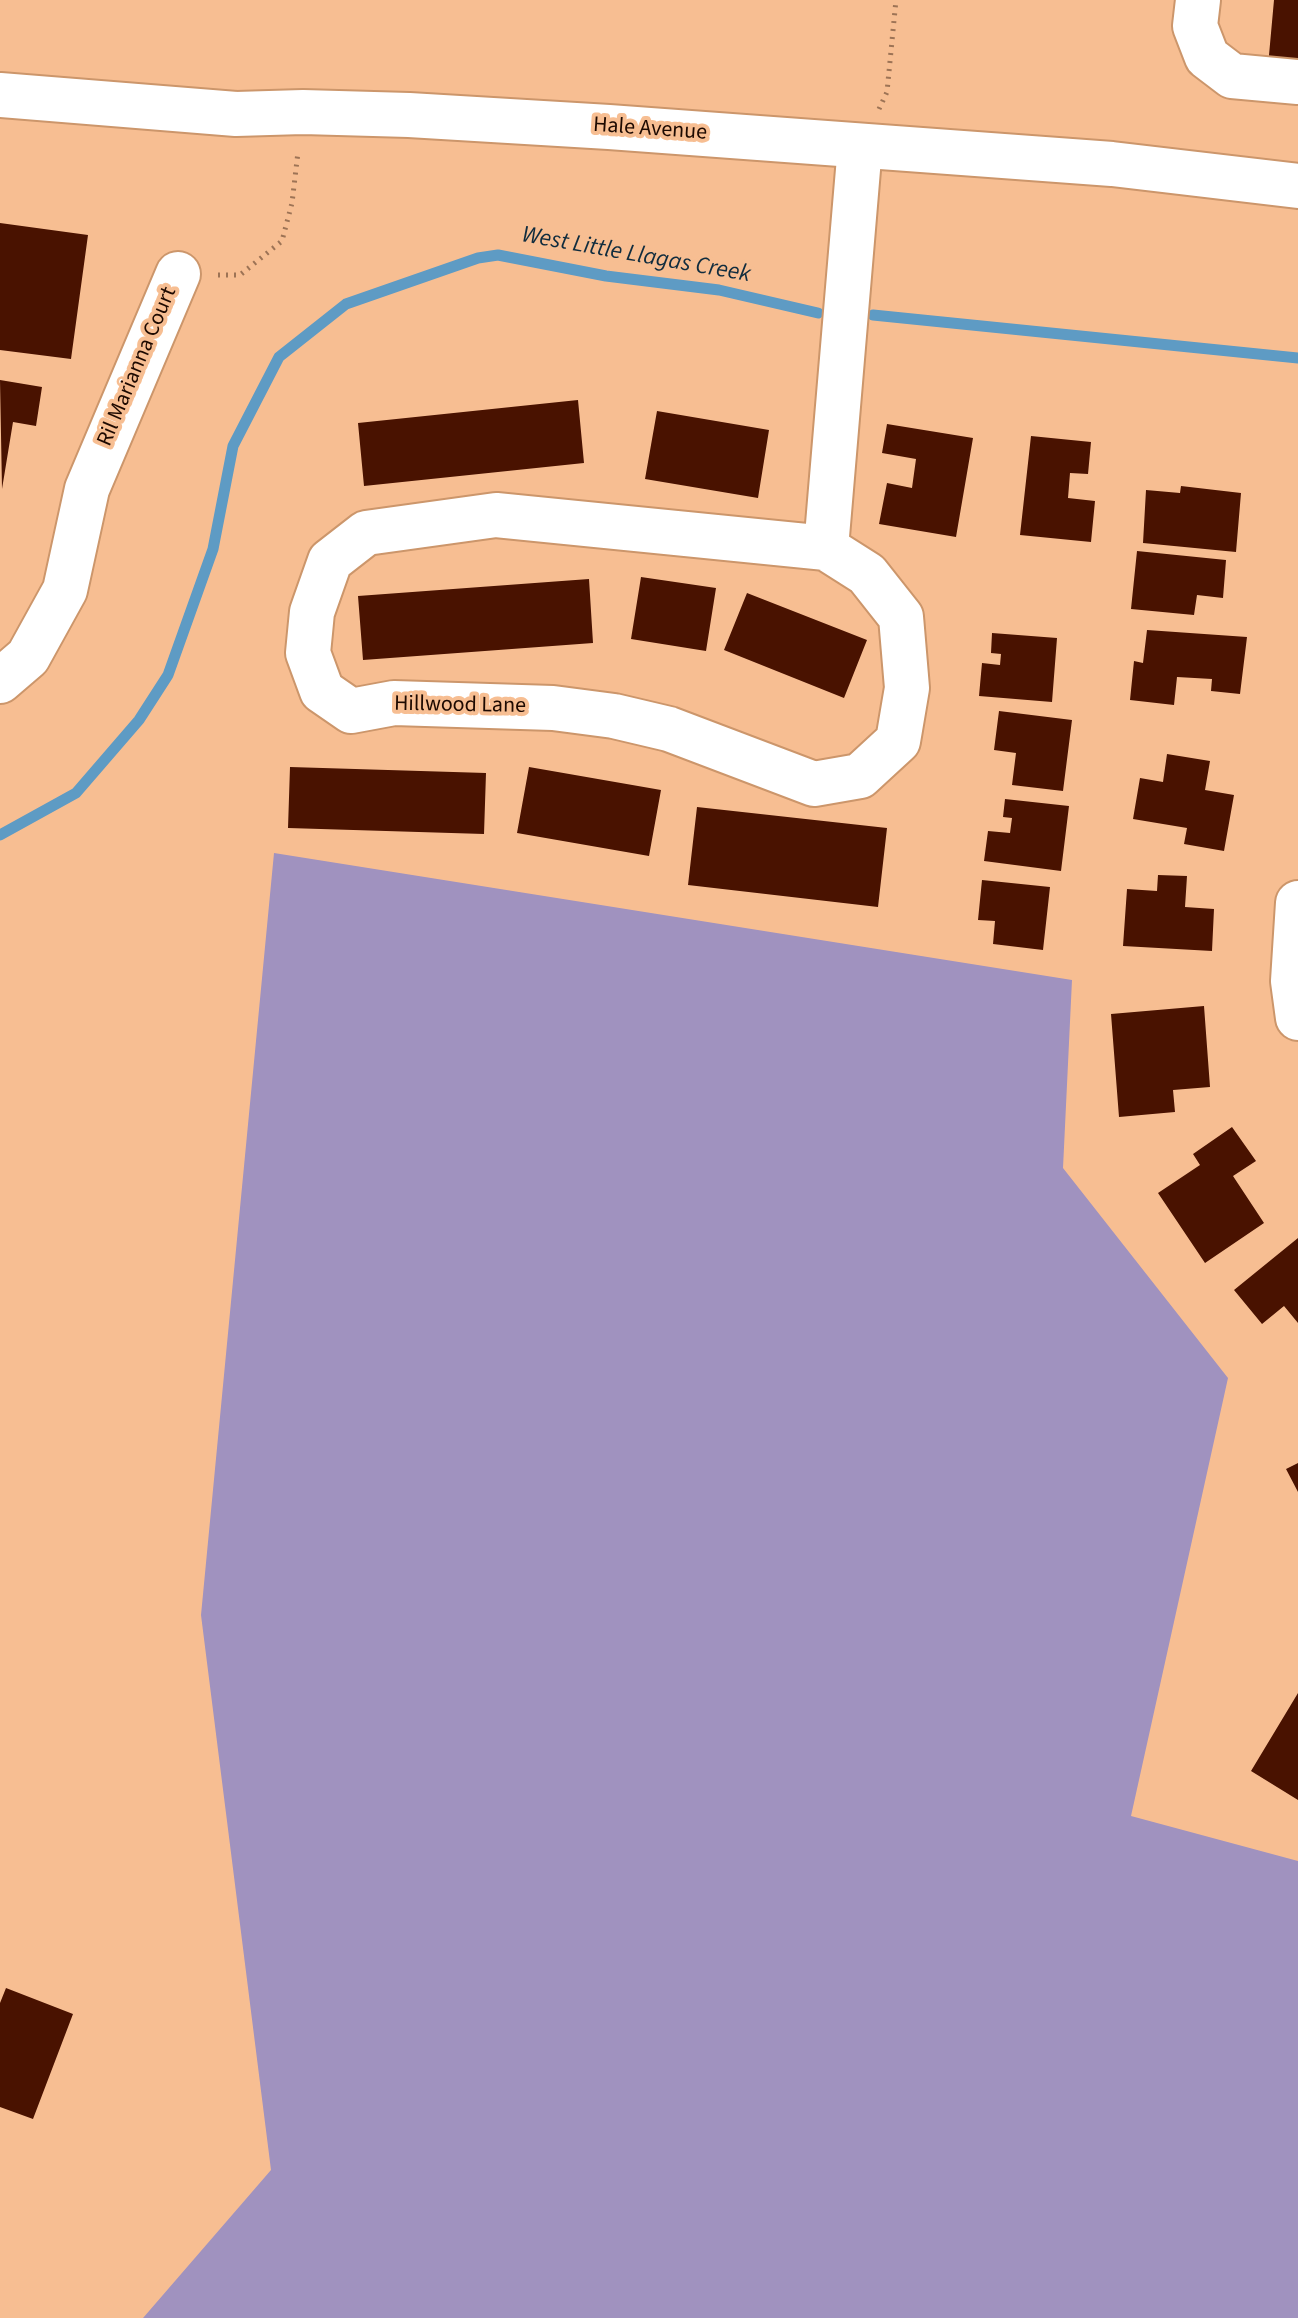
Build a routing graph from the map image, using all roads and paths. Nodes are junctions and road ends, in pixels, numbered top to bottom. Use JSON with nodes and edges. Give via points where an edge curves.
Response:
{"nodes":[{"id":1,"x":896,"y":0,"type":"edge"},
{"id":2,"x":1198,"y":0,"type":"edge"},
{"id":3,"x":1298,"y":82,"type":"edge"},
{"id":4,"x":0,"y":95,"type":"edge"},
{"id":5,"x":303,"y":112,"type":"junction"},
{"id":6,"x":860,"y":146,"type":"junction"},
{"id":7,"x":1298,"y":186,"type":"edge"},
{"id":8,"x":178,"y":274,"type":"joint"},
{"id":9,"x":826,"y":548,"type":"junction"},
{"id":10,"x":0,"y":681,"type":"edge"},
{"id":11,"x":1298,"y":903,"type":"edge"},
{"id":12,"x":1298,"y":1018,"type":"edge"}],
"edges":[{"from":1,"to":6,"type":"path","via":[[887,92]]},
{"from":2,"to":3,"type":"street","via":[[1195,26],[1207,57],[1232,76]]},
{"from":4,"to":5,"type":"street","name":"Hale Avenue","via":[[236,114]]},
{"from":5,"to":6,"type":"street","name":"Hale Avenue"},
{"from":5,"to":8,"type":"path","name":"Ril Marianna Court","via":[[282,241],[240,275]]},
{"from":6,"to":7,"type":"street","name":"Hale Avenue","via":[[1112,164]]},
{"from":6,"to":9,"type":"street"},
{"from":8,"to":10,"type":"street","name":"Ril Marianna Court","via":[[87,489],[65,590],[28,657]]},
{"from":9,"to":9,"type":"street","name":"Hillwood Lane","via":[[867,574],[901,617],[907,688],[898,741],[860,776],[814,784],[669,729],[553,708],[394,703],[351,711],[322,691],[308,653],[312,612],[330,561],[366,533],[496,515]]},
{"from":11,"to":12,"type":"street","via":[[1293,981]]}]}
